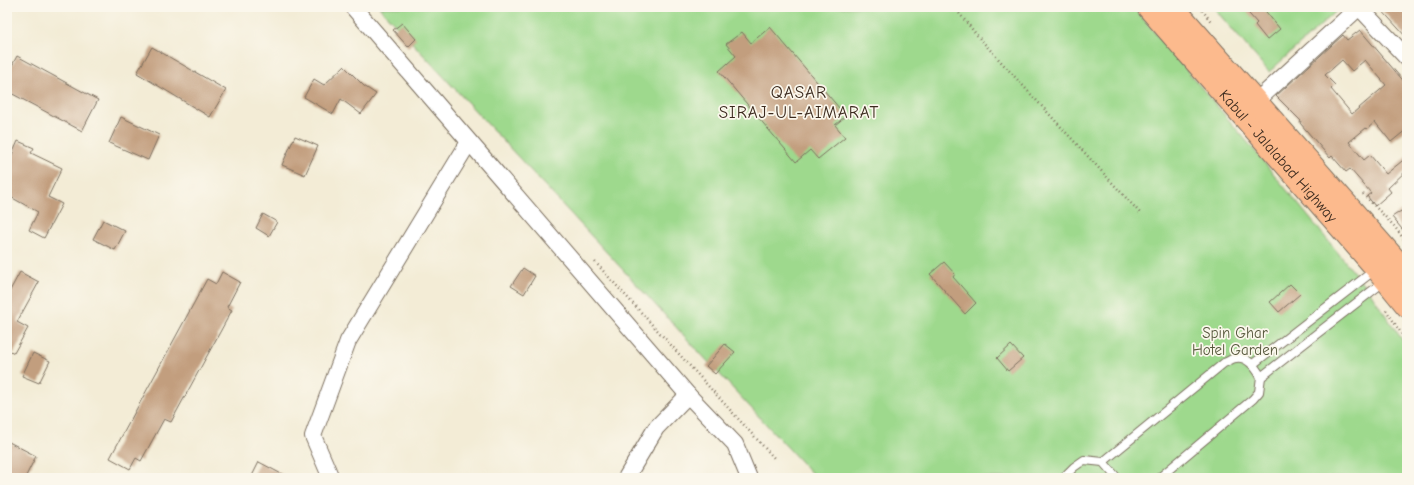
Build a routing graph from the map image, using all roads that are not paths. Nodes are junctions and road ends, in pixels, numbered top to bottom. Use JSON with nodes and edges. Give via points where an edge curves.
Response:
{"nodes":[{"id":1,"x":353,"y":7,"type":"edge"},
{"id":2,"x":1148,"y":7,"type":"edge"},
{"id":3,"x":1173,"y":7,"type":"edge"},
{"id":4,"x":1359,"y":7,"type":"edge"},
{"id":5,"x":1407,"y":58,"type":"edge"},
{"id":6,"x":1249,"y":107,"type":"junction"},
{"id":7,"x":469,"y":142,"type":"junction"},
{"id":8,"x":1407,"y":273,"type":"edge"},
{"id":9,"x":1381,"y":274,"type":"junction"},
{"id":10,"x":1407,"y":306,"type":"edge"},
{"id":11,"x":1253,"y":364,"type":"junction"},
{"id":12,"x":1261,"y":376,"type":"junction"},
{"id":13,"x":688,"y":395,"type":"junction"},
{"id":14,"x":1103,"y":462,"type":"junction"},
{"id":15,"x":331,"y":478,"type":"edge"},
{"id":16,"x":626,"y":478,"type":"edge"},
{"id":17,"x":749,"y":478,"type":"edge"},
{"id":18,"x":1063,"y":478,"type":"edge"},
{"id":19,"x":1117,"y":478,"type":"edge"},
{"id":20,"x":1159,"y":478,"type":"edge"}],
"edges":[{"from":1,"to":7,"type":"street"},
{"from":2,"to":6,"type":"highway","name":"Kabul - Jalalabad Highway"},
{"from":3,"to":6,"type":"highway","name":"Kabul - Jalalabad Highway"},
{"from":4,"to":5,"type":"street"},
{"from":4,"to":6,"type":"street"},
{"from":6,"to":8,"type":"highway","name":"Kabul - Jalalabad Highway"},
{"from":6,"to":9,"type":"highway","name":"Kabul - Jalalabad Highway"},
{"from":7,"to":13,"type":"street"},
{"from":7,"to":15,"type":"street","via":[[348,341],[313,436]]},
{"from":9,"to":10,"type":"highway","name":"Kabul - Jalalabad Highway"},
{"from":9,"to":11,"type":"lane"},
{"from":9,"to":12,"type":"lane"},
{"from":11,"to":12,"type":"lane"},
{"from":11,"to":14,"type":"lane","via":[[1237,358],[1224,363]]},
{"from":12,"to":20,"type":"lane","via":[[1259,392],[1253,399]]},
{"from":13,"to":16,"type":"street","via":[[656,428]]},
{"from":13,"to":17,"type":"street","via":[[735,444]]},
{"from":14,"to":18,"type":"lane","via":[[1084,460]]},
{"from":14,"to":19,"type":"lane"}]}
